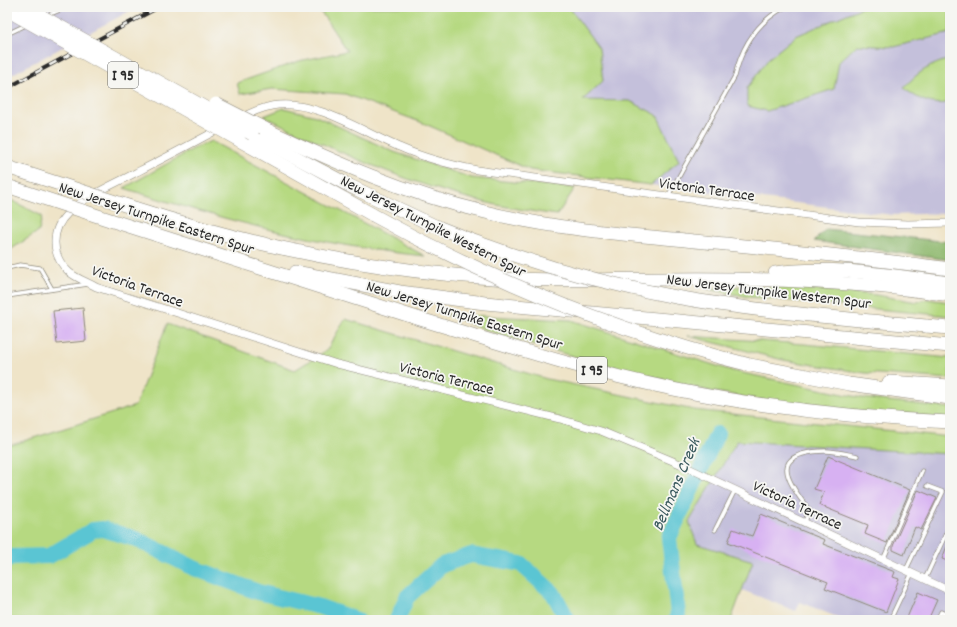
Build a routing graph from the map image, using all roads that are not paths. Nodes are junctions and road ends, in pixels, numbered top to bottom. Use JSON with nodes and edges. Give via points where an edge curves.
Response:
{"nodes":[{"id":1,"x":25,"y":7,"type":"edge"},
{"id":2,"x":30,"y":7,"type":"edge"},
{"id":3,"x":68,"y":7,"type":"edge"},
{"id":4,"x":785,"y":7,"type":"edge"},
{"id":5,"x":7,"y":10,"type":"edge"},
{"id":6,"x":37,"y":20,"type":"junction"},
{"id":7,"x":7,"y":34,"type":"edge"},
{"id":8,"x":257,"y":131,"type":"junction"},
{"id":9,"x":7,"y":167,"type":"edge"},
{"id":10,"x":7,"y":186,"type":"edge"},
{"id":11,"x":668,"y":196,"type":"junction"},
{"id":12,"x":950,"y":222,"type":"edge"},
{"id":13,"x":246,"y":264,"type":"junction"},
{"id":14,"x":7,"y":268,"type":"edge"},
{"id":15,"x":950,"y":269,"type":"edge"},
{"id":16,"x":735,"y":279,"type":"junction"},
{"id":17,"x":89,"y":283,"type":"junction"},
{"id":18,"x":950,"y":283,"type":"edge"},
{"id":19,"x":52,"y":289,"type":"junction"},
{"id":20,"x":950,"y":295,"type":"edge"},
{"id":21,"x":7,"y":296,"type":"edge"},
{"id":22,"x":950,"y":328,"type":"edge"},
{"id":23,"x":950,"y":346,"type":"edge"},
{"id":24,"x":830,"y":381,"type":"junction"},
{"id":25,"x":950,"y":386,"type":"edge"},
{"id":26,"x":950,"y":398,"type":"edge"},
{"id":27,"x":950,"y":422,"type":"edge"},
{"id":28,"x":857,"y":456,"type":"dead end"},
{"id":29,"x":922,"y":471,"type":"dead end"},
{"id":30,"x":927,"y":486,"type":"dead end"},
{"id":31,"x":735,"y":490,"type":"junction"},
{"id":32,"x":805,"y":523,"type":"junction"},
{"id":33,"x":950,"y":525,"type":"edge"},
{"id":34,"x":715,"y":530,"type":"dead end"},
{"id":35,"x":883,"y":560,"type":"junction"},
{"id":36,"x":909,"y":572,"type":"junction"},
{"id":37,"x":925,"y":579,"type":"junction"},
{"id":38,"x":950,"y":591,"type":"edge"},
{"id":39,"x":950,"y":617,"type":"edge"},
{"id":40,"x":890,"y":620,"type":"edge"},
{"id":41,"x":937,"y":620,"type":"edge"}],
"edges":[{"from":1,"to":8,"type":"highway","number":"I 95","bridge":true,"via":[[139,70],[178,84]]},
{"from":2,"to":6,"type":"lane"},
{"from":3,"to":6,"type":"lane"},
{"from":4,"to":11,"type":"lane","via":[[773,14],[749,39],[739,57],[735,76]]},
{"from":5,"to":24,"type":"highway","name":"New Jersey Turnpike Western Spur","number":"I 95","bridge":true,"via":[[373,215],[461,261],[556,303],[634,331],[750,365]]},
{"from":6,"to":7,"type":"lane"},
{"from":8,"to":15,"type":"highway","via":[[386,182],[463,207],[525,220],[629,235],[838,255]]},
{"from":8,"to":22,"type":"highway","name":"New Jersey Turnpike Western Spur","bridge":true,"via":[[350,186],[435,226],[543,265],[657,294],[757,309]]},
{"from":9,"to":16,"type":"highway","name":"New Jersey Turnpike Eastern Spur","bridge":true,"via":[[196,227],[291,251],[349,262],[428,272],[553,280]]},
{"from":10,"to":13,"type":"highway","name":"New Jersey Turnpike Eastern Spur","number":"I 95","bridge":true},
{"from":11,"to":12,"type":"street","name":"Victoria Terrace","via":[[860,222]]},
{"from":11,"to":17,"type":"street","name":"Victoria Terrace","via":[[506,175],[451,165],[404,150],[308,108],[290,104],[276,105],[261,108],[229,124],[117,183],[68,213],[57,228],[55,251],[60,262],[70,273]]},
{"from":13,"to":23,"type":"highway","via":[[465,300]]},
{"from":13,"to":27,"type":"highway","name":"New Jersey Turnpike Eastern Spur","number":"I 95","via":[[524,351],[652,385],[805,411]]},
{"from":14,"to":19,"type":"lane","via":[[20,265],[40,268]]},
{"from":16,"to":18,"type":"highway","via":[[794,270],[871,274]]},
{"from":16,"to":20,"type":"highway","name":"New Jersey Turnpike Eastern Spur","via":[[844,283]]},
{"from":17,"to":19,"type":"lane"},
{"from":17,"to":31,"type":"street","name":"Victoria Terrace","via":[[128,298],[337,364],[583,425],[680,464]]},
{"from":19,"to":21,"type":"lane"},
{"from":24,"to":25,"type":"highway","via":[[863,379]]},
{"from":24,"to":26,"type":"highway","name":"New Jersey Turnpike Western Spur","number":"I 95"},
{"from":28,"to":32,"type":"lane","via":[[827,451],[802,453],[789,462],[787,469],[791,483],[809,510]]},
{"from":29,"to":35,"type":"lane"},
{"from":30,"to":36,"type":"lane","via":[[943,492]]},
{"from":31,"to":32,"type":"street","name":"Victoria Terrace"},
{"from":31,"to":34,"type":"lane"},
{"from":32,"to":35,"type":"street","name":"Victoria Terrace"},
{"from":33,"to":37,"type":"lane"},
{"from":35,"to":36,"type":"street","name":"Victoria Terrace"},
{"from":36,"to":37,"type":"street","name":"Victoria Terrace"},
{"from":36,"to":40,"type":"lane"},
{"from":37,"to":38,"type":"street","name":"Victoria Terrace"},
{"from":39,"to":41,"type":"lane","via":[[941,612]]}]}
